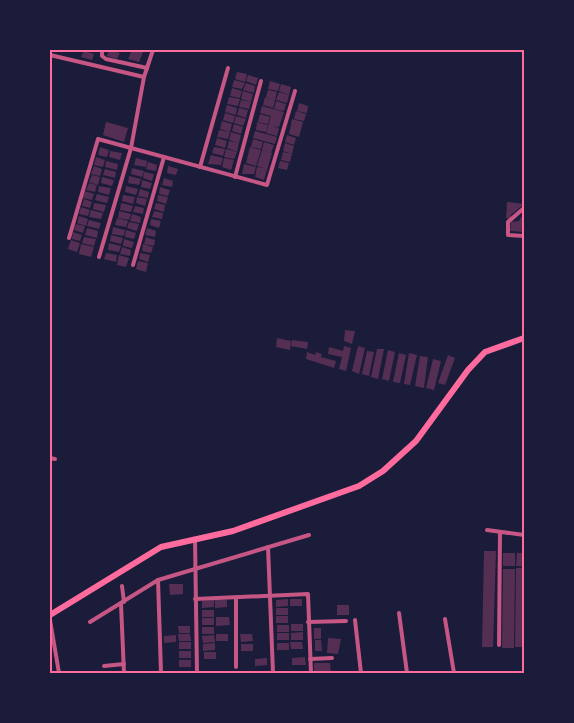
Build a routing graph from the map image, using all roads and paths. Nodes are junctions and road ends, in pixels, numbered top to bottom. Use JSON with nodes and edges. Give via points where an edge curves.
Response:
{"nodes":[{"id":1,"x":102,"y":50,"type":"edge"},
{"id":2,"x":153,"y":50,"type":"edge"},
{"id":3,"x":50,"y":55,"type":"edge"},
{"id":4,"x":147,"y":68,"type":"junction"},
{"id":5,"x":228,"y":68,"type":"dead end"},
{"id":6,"x":144,"y":76,"type":"junction"},
{"id":7,"x":261,"y":81,"type":"dead end"},
{"id":8,"x":295,"y":91,"type":"dead end"},
{"id":9,"x":132,"y":148,"type":"junction"},
{"id":10,"x":164,"y":157,"type":"junction"},
{"id":11,"x":200,"y":167,"type":"junction"},
{"id":12,"x":235,"y":177,"type":"junction"},
{"id":13,"x":524,"y":208,"type":"edge"},
{"id":14,"x":524,"y":236,"type":"edge"},
{"id":15,"x":69,"y":238,"type":"dead end"},
{"id":16,"x":99,"y":257,"type":"dead end"},
{"id":17,"x":133,"y":265,"type":"dead end"},
{"id":18,"x":524,"y":338,"type":"edge"},
{"id":19,"x":50,"y":458,"type":"edge"},
{"id":20,"x":56,"y":459,"type":"dead end"},
{"id":21,"x":487,"y":530,"type":"dead end"},
{"id":22,"x":500,"y":532,"type":"junction"},
{"id":23,"x":309,"y":535,"type":"dead end"},
{"id":24,"x":524,"y":535,"type":"edge"},
{"id":25,"x":195,"y":539,"type":"junction"},
{"id":26,"x":268,"y":547,"type":"junction"},
{"id":27,"x":196,"y":568,"type":"junction"},
{"id":28,"x":158,"y":580,"type":"junction"},
{"id":29,"x":122,"y":586,"type":"dead end"},
{"id":30,"x":271,"y":597,"type":"junction"},
{"id":31,"x":236,"y":598,"type":"junction"},
{"id":32,"x":195,"y":599,"type":"junction"},
{"id":33,"x":122,"y":603,"type":"junction"},
{"id":34,"x":399,"y":614,"type":"dead end"},
{"id":35,"x":50,"y":615,"type":"edge"},
{"id":36,"x":445,"y":619,"type":"dead end"},
{"id":37,"x":50,"y":620,"type":"edge"},
{"id":38,"x":355,"y":620,"type":"dead end"},
{"id":39,"x":346,"y":621,"type":"dead end"},
{"id":40,"x":90,"y":622,"type":"dead end"},
{"id":41,"x":308,"y":622,"type":"junction"},
{"id":42,"x":499,"y":644,"type":"dead end"},
{"id":43,"x":332,"y":658,"type":"dead end"},
{"id":44,"x":310,"y":659,"type":"junction"},
{"id":45,"x":124,"y":664,"type":"junction"},
{"id":46,"x":104,"y":666,"type":"dead end"},
{"id":47,"x":236,"y":667,"type":"dead end"},
{"id":48,"x":59,"y":673,"type":"edge"},
{"id":49,"x":124,"y":673,"type":"edge"},
{"id":50,"x":161,"y":673,"type":"edge"},
{"id":51,"x":197,"y":673,"type":"edge"},
{"id":52,"x":273,"y":673,"type":"edge"},
{"id":53,"x":310,"y":673,"type":"edge"},
{"id":54,"x":360,"y":673,"type":"edge"},
{"id":55,"x":407,"y":673,"type":"edge"},
{"id":56,"x":454,"y":673,"type":"edge"}],
"edges":[{"from":1,"to":4,"type":"street","via":[[106,59]]},
{"from":2,"to":4,"type":"street"},
{"from":3,"to":6,"type":"street"},
{"from":4,"to":6,"type":"street"},
{"from":5,"to":11,"type":"street"},
{"from":6,"to":9,"type":"street"},
{"from":7,"to":12,"type":"street"},
{"from":8,"to":12,"type":"street","via":[[267,185]]},
{"from":9,"to":10,"type":"street"},
{"from":9,"to":15,"type":"street","via":[[102,139],[97,141]]},
{"from":9,"to":16,"type":"street"},
{"from":10,"to":11,"type":"street"},
{"from":10,"to":17,"type":"street"},
{"from":11,"to":12,"type":"street"},
{"from":13,"to":14,"type":"street","via":[[508,222],[508,235]]},
{"from":18,"to":25,"type":"highway","via":[[485,352],[416,441],[383,471],[359,486],[233,531]]},
{"from":19,"to":20,"type":"street"},
{"from":21,"to":22,"type":"street"},
{"from":22,"to":24,"type":"street"},
{"from":22,"to":42,"type":"street"},
{"from":23,"to":26,"type":"street"},
{"from":25,"to":27,"type":"street"},
{"from":25,"to":35,"type":"highway","via":[[161,547]]},
{"from":26,"to":27,"type":"street"},
{"from":26,"to":30,"type":"street"},
{"from":27,"to":28,"type":"street"},
{"from":27,"to":32,"type":"street"},
{"from":28,"to":33,"type":"street"},
{"from":28,"to":50,"type":"street"},
{"from":29,"to":33,"type":"street"},
{"from":30,"to":31,"type":"street"},
{"from":30,"to":41,"type":"street","via":[[308,594]]},
{"from":30,"to":52,"type":"street"},
{"from":31,"to":32,"type":"street"},
{"from":31,"to":47,"type":"street"},
{"from":32,"to":51,"type":"street"},
{"from":33,"to":40,"type":"street"},
{"from":33,"to":45,"type":"street"},
{"from":34,"to":55,"type":"street"},
{"from":36,"to":56,"type":"street"},
{"from":37,"to":48,"type":"street"},
{"from":38,"to":54,"type":"street"},
{"from":39,"to":41,"type":"street"},
{"from":41,"to":44,"type":"street"},
{"from":43,"to":44,"type":"street"},
{"from":44,"to":53,"type":"street"},
{"from":45,"to":46,"type":"street"},
{"from":45,"to":49,"type":"street"}]}
